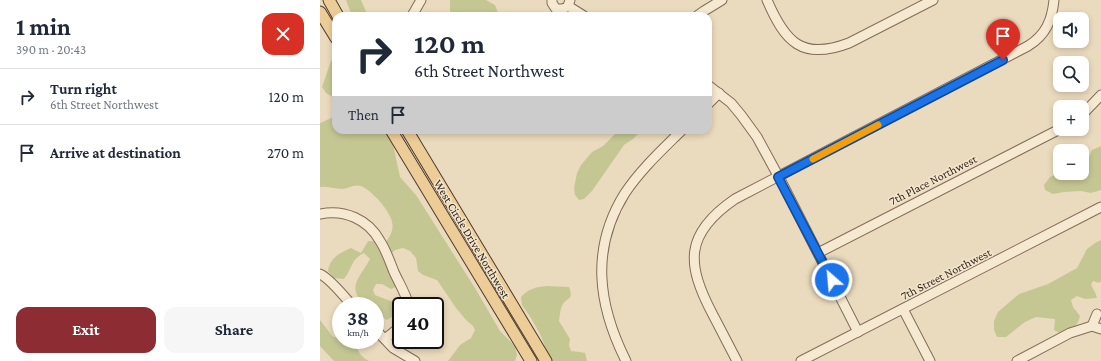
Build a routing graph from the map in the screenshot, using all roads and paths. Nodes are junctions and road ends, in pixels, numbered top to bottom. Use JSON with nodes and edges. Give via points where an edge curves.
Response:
{"nodes":[{"id":1,"x":329,"y":0,"type":"edge"},
{"id":2,"x":421,"y":0,"type":"edge"},
{"id":3,"x":722,"y":0,"type":"edge"},
{"id":4,"x":767,"y":0,"type":"edge"},
{"id":5,"x":933,"y":0,"type":"edge"},
{"id":6,"x":1054,"y":0,"type":"edge"},
{"id":7,"x":553,"y":2,"type":"edge"},
{"id":8,"x":567,"y":5,"type":"edge"},
{"id":9,"x":320,"y":12,"type":"edge"},
{"id":10,"x":336,"y":12,"type":"edge"},
{"id":11,"x":415,"y":12,"type":"edge"},
{"id":12,"x":552,"y":12,"type":"edge"},
{"id":13,"x":578,"y":12,"type":"edge"},
{"id":14,"x":703,"y":12,"type":"edge"},
{"id":15,"x":332,"y":32,"type":"edge"},
{"id":16,"x":712,"y":88,"type":"edge"},
{"id":17,"x":719,"y":93,"type":"junction"},
{"id":18,"x":1101,"y":95,"type":"edge"},
{"id":19,"x":712,"y":100,"type":"edge"},
{"id":20,"x":1089,"y":108,"type":"edge"},
{"id":21,"x":1053,"y":133,"type":"edge"},
{"id":22,"x":394,"y":134,"type":"edge"},
{"id":23,"x":409,"y":134,"type":"edge"},
{"id":24,"x":678,"y":134,"type":"edge"},
{"id":25,"x":778,"y":177,"type":"junction"},
{"id":26,"x":1101,"y":207,"type":"edge"},
{"id":27,"x":320,"y":214,"type":"edge"},
{"id":28,"x":818,"y":253,"type":"junction"},
{"id":29,"x":320,"y":274,"type":"edge"},
{"id":30,"x":344,"y":297,"type":"edge"},
{"id":31,"x":405,"y":297,"type":"edge"},
{"id":32,"x":903,"y":309,"type":"junction"},
{"id":33,"x":1097,"y":314,"type":"dead end"},
{"id":34,"x":1097,"y":328,"type":"edge"},
{"id":35,"x":858,"y":332,"type":"junction"},
{"id":36,"x":392,"y":334,"type":"edge"},
{"id":37,"x":385,"y":340,"type":"joint"},
{"id":38,"x":415,"y":361,"type":"edge"},
{"id":39,"x":530,"y":361,"type":"edge"},
{"id":40,"x":546,"y":361,"type":"edge"},
{"id":41,"x":626,"y":361,"type":"edge"},
{"id":42,"x":737,"y":361,"type":"edge"},
{"id":43,"x":801,"y":361,"type":"edge"},
{"id":44,"x":930,"y":361,"type":"edge"},
{"id":45,"x":1017,"y":361,"type":"edge"}],
"edges":[{"from":1,"to":10,"type":"main road"},
{"from":2,"to":11,"type":"street"},
{"from":3,"to":14,"type":"street"},
{"from":4,"to":5,"type":"street","via":[[779,25],[794,42],[812,50],[824,50],[849,43]]},
{"from":6,"to":25,"type":"street","via":[[1052,14],[1044,33],[1037,41]]},
{"from":7,"to":8,"type":"street","via":[[556,9]]},
{"from":7,"to":12,"type":"street"},
{"from":8,"to":13,"type":"street"},
{"from":9,"to":15,"type":"main road"},
{"from":16,"to":17,"type":"street"},
{"from":17,"to":19,"type":"street"},
{"from":17,"to":25,"type":"street","via":[[757,137]]},
{"from":18,"to":20,"type":"street"},
{"from":21,"to":28,"type":"street","name":"7th Place Northwest"},
{"from":22,"to":39,"type":"main road","name":"West Circle Drive Northwest"},
{"from":23,"to":40,"type":"main road","name":"West Circle Drive Northwest"},
{"from":24,"to":41,"type":"street","via":[[646,166],[625,194],[609,227],[605,243],[602,292],[614,337]]},
{"from":25,"to":28,"type":"street"},
{"from":25,"to":42,"type":"street","via":[[721,209],[701,232],[696,243],[694,268],[697,279]]},
{"from":26,"to":32,"type":"street","name":"7th Street Northwest"},
{"from":27,"to":31,"type":"street","via":[[345,214],[361,220],[368,226],[380,240]]},
{"from":28,"to":35,"type":"street"},
{"from":29,"to":30,"type":"street"},
{"from":32,"to":35,"type":"street","name":"7th Street Northwest"},
{"from":32,"to":44,"type":"street"},
{"from":33,"to":34,"type":"street"},
{"from":34,"to":45,"type":"street","via":[[1070,333]]},
{"from":35,"to":43,"type":"street","name":"7th Street Northwest"},
{"from":36,"to":37,"type":"street"},
{"from":37,"to":38,"type":"street"}]}
